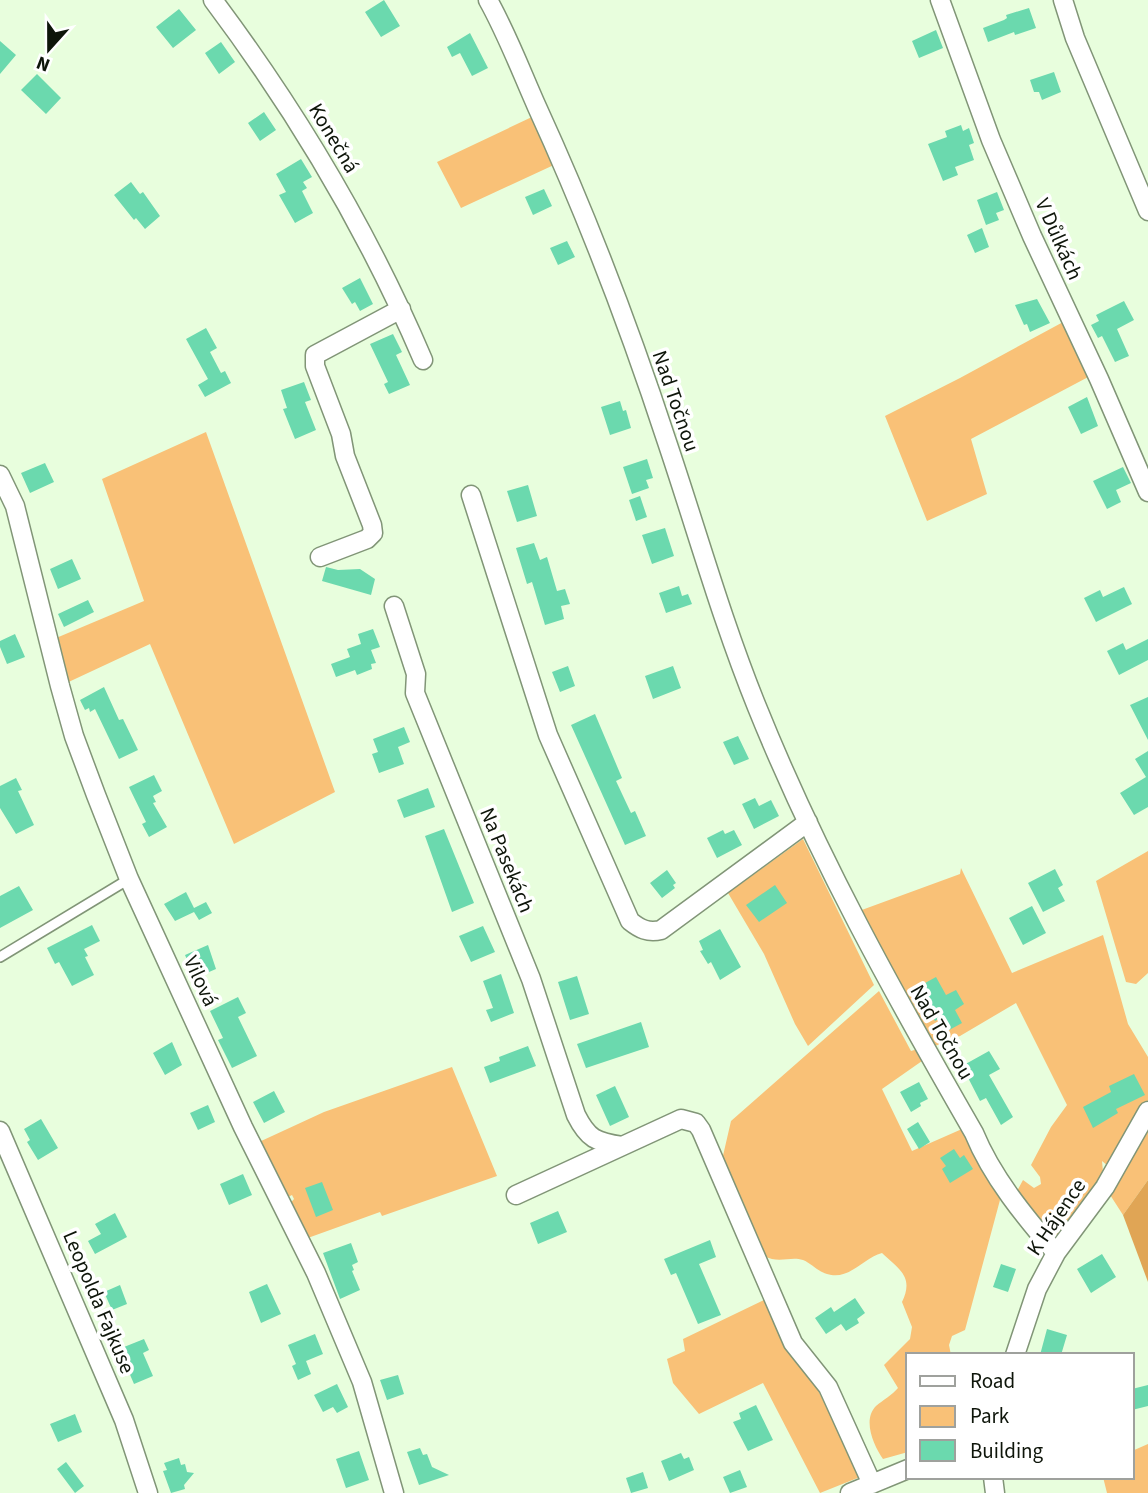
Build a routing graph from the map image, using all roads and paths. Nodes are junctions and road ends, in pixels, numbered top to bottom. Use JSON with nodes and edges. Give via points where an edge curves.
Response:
{"nodes":[{"id":1,"x":213,"y":0,"type":"edge"},
{"id":2,"x":488,"y":0,"type":"edge"},
{"id":3,"x":940,"y":0,"type":"edge"},
{"id":4,"x":1063,"y":0,"type":"edge"},
{"id":5,"x":1148,"y":211,"type":"edge"},
{"id":6,"x":401,"y":309,"type":"junction"},
{"id":7,"x":423,"y":359,"type":"dead end"},
{"id":8,"x":0,"y":475,"type":"edge"},
{"id":9,"x":1148,"y":492,"type":"edge"},
{"id":10,"x":471,"y":495,"type":"dead end"},
{"id":11,"x":320,"y":557,"type":"dead end"},
{"id":12,"x":394,"y":606,"type":"dead end"},
{"id":13,"x":808,"y":822,"type":"junction"},
{"id":14,"x":129,"y":879,"type":"junction"},
{"id":15,"x":0,"y":957,"type":"edge"},
{"id":16,"x":1148,"y":1111,"type":"edge"},
{"id":17,"x":584,"y":1130,"type":"junction"},
{"id":18,"x":0,"y":1131,"type":"edge"},
{"id":19,"x":622,"y":1146,"type":"junction"},
{"id":20,"x":575,"y":1167,"type":"junction"},
{"id":21,"x":516,"y":1195,"type":"dead end"},
{"id":22,"x":1056,"y":1253,"type":"junction"},
{"id":23,"x":1016,"y":1353,"type":"edge"},
{"id":24,"x":906,"y":1470,"type":"edge"},
{"id":25,"x":872,"y":1484,"type":"junction"},
{"id":26,"x":148,"y":1493,"type":"edge"},
{"id":27,"x":394,"y":1493,"type":"edge"},
{"id":28,"x":850,"y":1493,"type":"edge"}],
"edges":[{"from":1,"to":6,"type":"street","name":"Konečná","via":[[304,131],[368,240]]},
{"from":2,"to":13,"type":"street","name":"Nad Točnou","via":[[573,185],[667,440],[757,707]]},
{"from":3,"to":9,"type":"street","name":"V Důlkách","via":[[1011,188]]},
{"from":4,"to":5,"type":"street"},
{"from":6,"to":7,"type":"street","name":"Konečná"},
{"from":6,"to":11,"type":"street","via":[[315,355],[373,533]]},
{"from":8,"to":14,"type":"street","name":"Vilová","via":[[15,506],[74,737]]},
{"from":10,"to":13,"type":"street","via":[[548,734],[630,920],[651,932],[661,930]]},
{"from":12,"to":17,"type":"street","name":"Na Pasekách","via":[[416,674],[415,693],[531,979]]},
{"from":13,"to":22,"type":"street","name":"Nad Točnou","via":[[889,986],[981,1149],[1025,1217]]},
{"from":14,"to":15,"type":"lane"},
{"from":14,"to":27,"type":"street","name":"Vilová","via":[[316,1273],[362,1382]]},
{"from":16,"to":22,"type":"street","name":"K Hájence","via":[[1105,1187]]},
{"from":17,"to":19,"type":"street","via":[[602,1143]]},
{"from":17,"to":20,"type":"street","via":[[582,1156]]},
{"from":18,"to":26,"type":"street","name":"Leopolda Fajkuse","via":[[124,1420]]},
{"from":19,"to":20,"type":"street"},
{"from":19,"to":25,"type":"street","via":[[681,1119],[696,1123],[793,1343],[828,1387]]},
{"from":20,"to":21,"type":"street"},
{"from":22,"to":23,"type":"street","name":"K Hájence","via":[[1037,1289]]},
{"from":24,"to":25,"type":"street"},
{"from":25,"to":28,"type":"street"}]}
